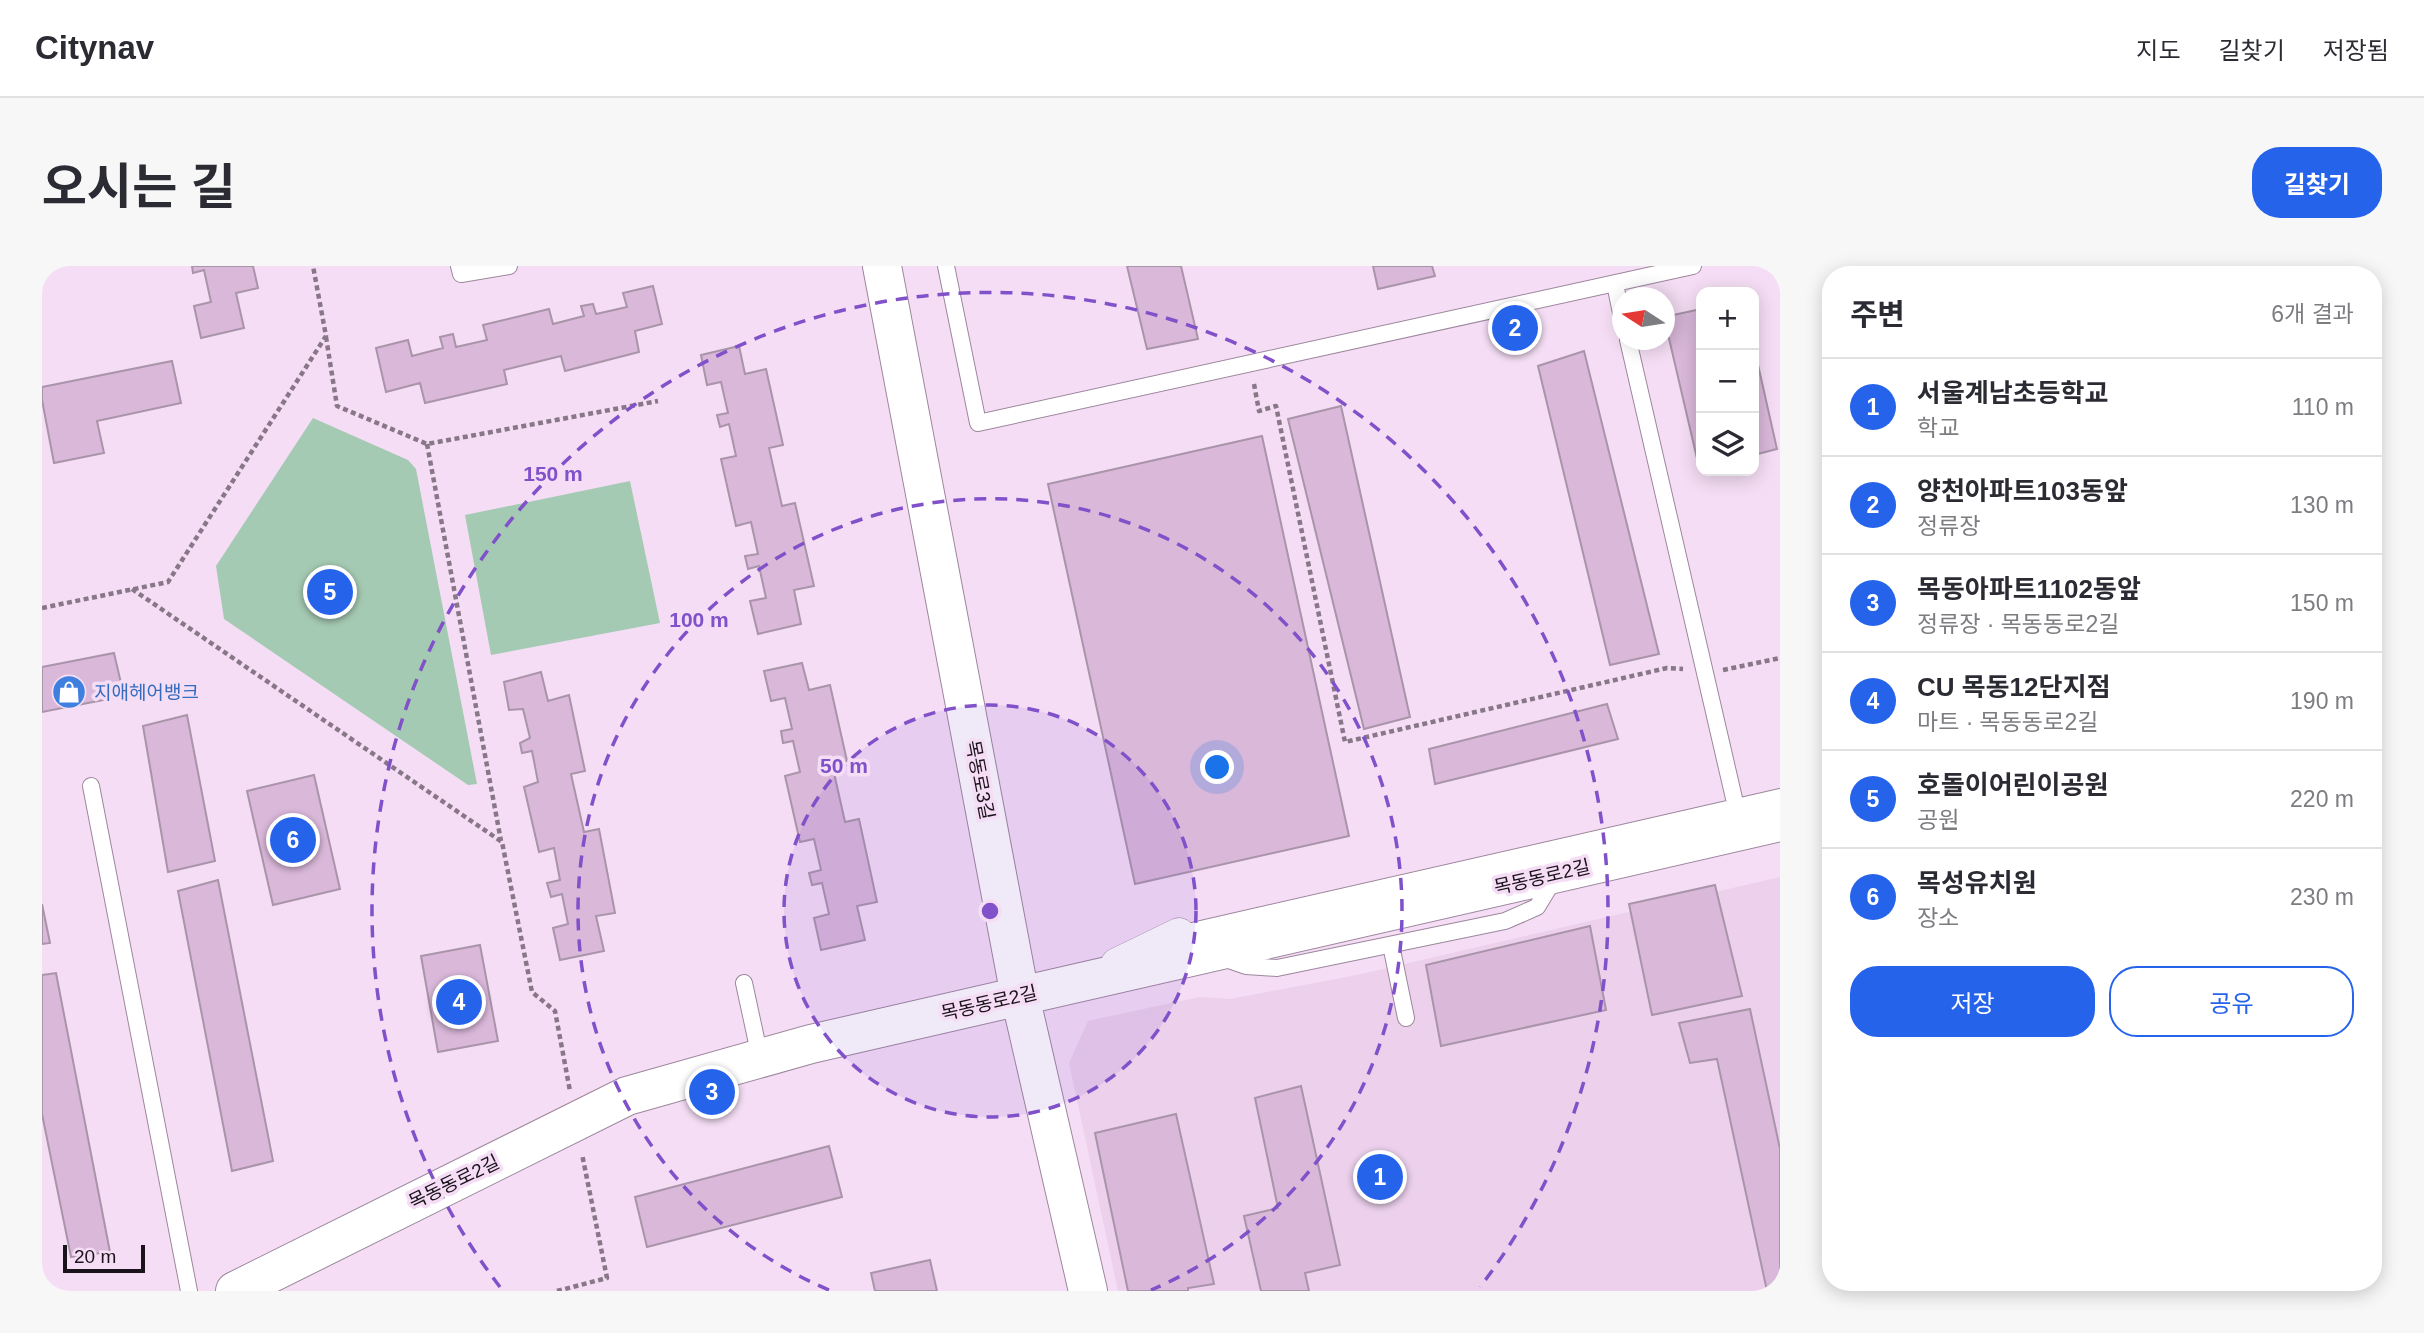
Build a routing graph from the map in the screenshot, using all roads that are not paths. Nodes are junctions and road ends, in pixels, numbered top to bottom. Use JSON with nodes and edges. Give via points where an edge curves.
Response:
{"nodes":[{"id":1,"x":459,"y":266,"type":"edge"},
{"id":2,"x":509,"y":266,"type":"edge"},
{"id":3,"x":882,"y":266,"type":"edge"},
{"id":4,"x":946,"y":266,"type":"edge"},
{"id":5,"x":1693,"y":266,"type":"edge"},
{"id":6,"x":1615,"y":284,"type":"junction"},
{"id":7,"x":1616,"y":287,"type":"edge"},
{"id":8,"x":1630,"y":350,"type":"edge"},
{"id":9,"x":91,"y":786,"type":"dead end"},
{"id":10,"x":1780,"y":797,"type":"edge"},
{"id":11,"x":1736,"y":807,"type":"junction"},
{"id":12,"x":1780,"y":822,"type":"edge"},
{"id":13,"x":1558,"y":874,"type":"junction"},
{"id":14,"x":1179,"y":934,"type":"joint"},
{"id":15,"x":1391,"y":945,"type":"junction"},
{"id":16,"x":1211,"y":954,"type":"junction"},
{"id":17,"x":1077,"y":982,"type":"junction"},
{"id":18,"x":744,"y":983,"type":"dead end"},
{"id":19,"x":1020,"y":996,"type":"junction"},
{"id":20,"x":1406,"y":1018,"type":"dead end"},
{"id":21,"x":760,"y":1057,"type":"junction"},
{"id":22,"x":189,"y":1291,"type":"edge"},
{"id":23,"x":235,"y":1291,"type":"edge"},
{"id":24,"x":1088,"y":1291,"type":"edge"}],
"edges":[{"from":1,"to":2,"type":"lane","via":[[461,274]]},
{"from":3,"to":19,"type":"street","name":"목동로3길"},
{"from":4,"to":6,"type":"lane","via":[[978,423]]},
{"from":5,"to":6,"type":"lane"},
{"from":6,"to":7,"type":"lane"},
{"from":8,"to":11,"type":"lane"},
{"from":9,"to":22,"type":"lane"},
{"from":10,"to":11,"type":"lane"},
{"from":11,"to":14,"type":"lane"},
{"from":12,"to":13,"type":"street","name":"목동동로2길"},
{"from":13,"to":15,"type":"lane","via":[[1537,907],[1506,920]]},
{"from":13,"to":16,"type":"street","name":"목동동로2길"},
{"from":14,"to":17,"type":"street"},
{"from":15,"to":16,"type":"lane","via":[[1277,968],[1246,966]]},
{"from":15,"to":20,"type":"lane"},
{"from":16,"to":17,"type":"street","name":"목동동로2길"},
{"from":17,"to":19,"type":"street","name":"목동동로2길"},
{"from":18,"to":21,"type":"lane"},
{"from":19,"to":21,"type":"street","name":"목동동로2길"},
{"from":19,"to":24,"type":"street","name":"목동로3길"},
{"from":21,"to":23,"type":"street","name":"목동동로2길","via":[[627,1096]]}]}
